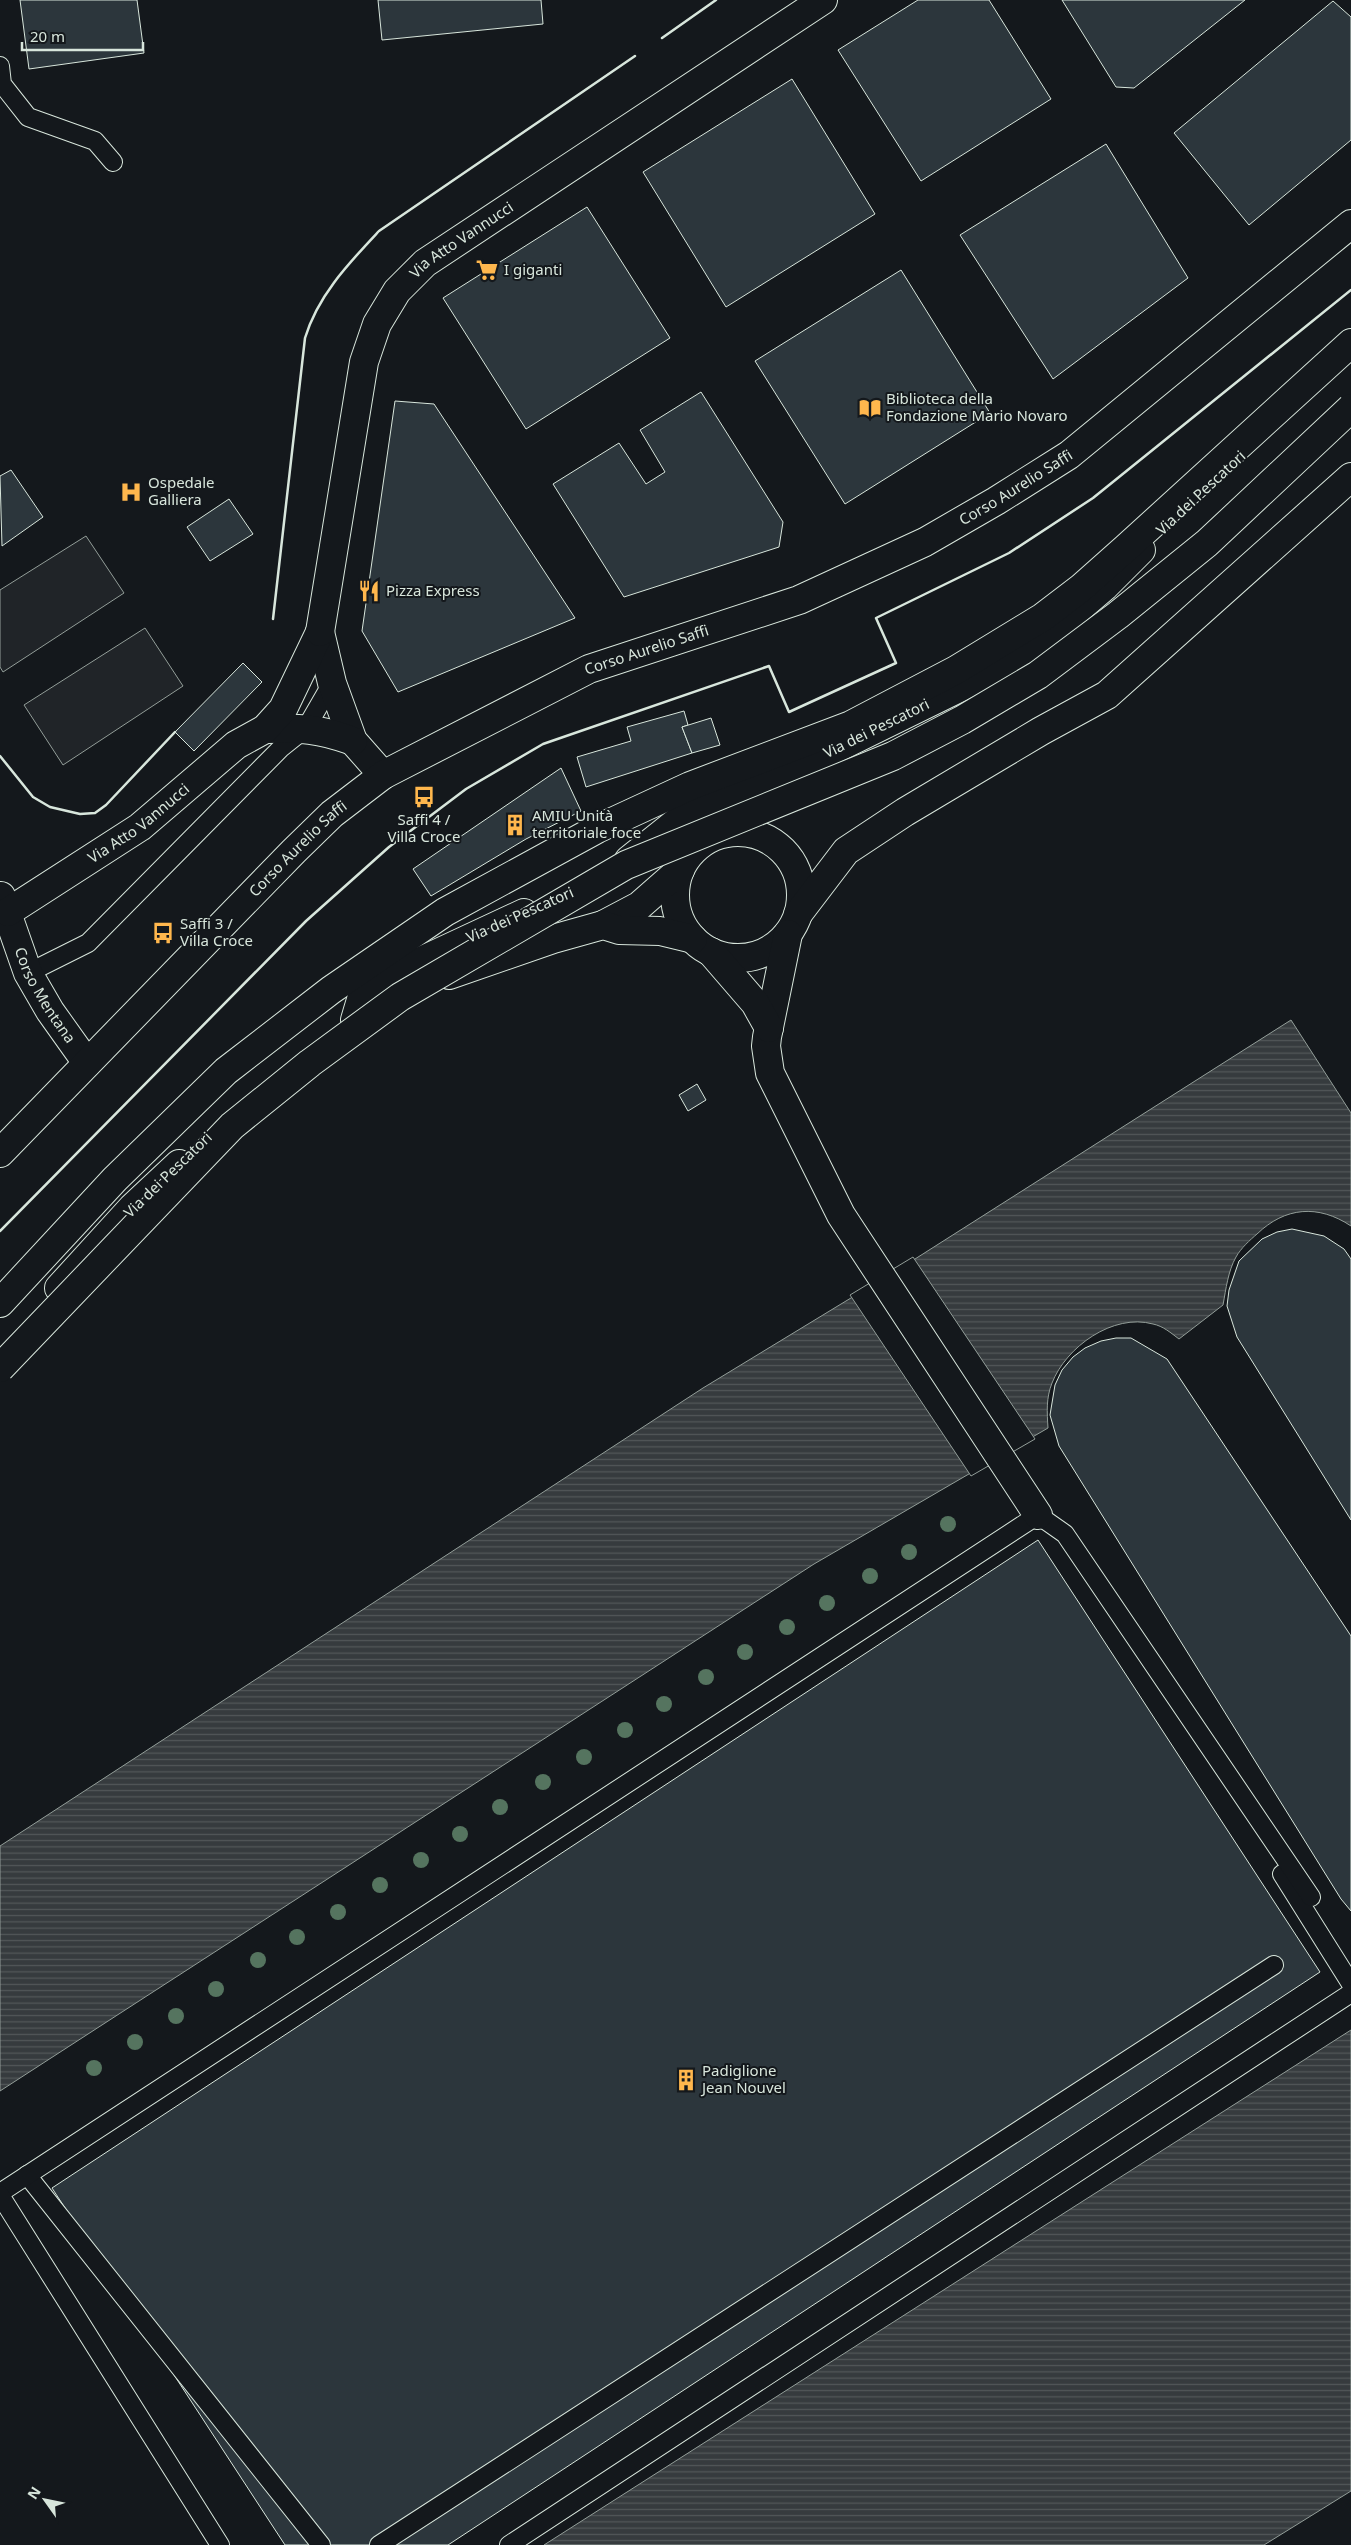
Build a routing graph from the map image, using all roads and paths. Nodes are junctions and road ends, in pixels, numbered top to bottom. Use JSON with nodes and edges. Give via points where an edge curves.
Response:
{"nodes":[{"id":1,"x":823,"y":0,"type":"edge"},
{"id":2,"x":0,"y":66,"type":"edge"},
{"id":3,"x":113,"y":162,"type":"dead end"},
{"id":4,"x":1351,"y":224,"type":"edge"},
{"id":5,"x":1351,"y":343,"type":"edge"},
{"id":6,"x":1351,"y":355,"type":"edge"},
{"id":7,"x":1351,"y":408,"type":"edge"},
{"id":8,"x":1351,"y":477,"type":"edge"},
{"id":9,"x":320,"y":632,"type":"junction"},
{"id":10,"x":332,"y":683,"type":"junction"},
{"id":11,"x":306,"y":728,"type":"junction"},
{"id":12,"x":265,"y":730,"type":"junction"},
{"id":13,"x":353,"y":742,"type":"junction"},
{"id":14,"x":383,"y":775,"type":"junction"},
{"id":15,"x":680,"y":870,"type":"junction"},
{"id":16,"x":4,"y":903,"type":"edge"},
{"id":17,"x":793,"y":924,"type":"junction"},
{"id":18,"x":603,"y":925,"type":"junction"},
{"id":19,"x":702,"y":946,"type":"junction"},
{"id":20,"x":28,"y":973,"type":"junction"},
{"id":21,"x":355,"y":1020,"type":"junction"},
{"id":22,"x":769,"y":1028,"type":"junction"},
{"id":23,"x":87,"y":1063,"type":"junction"},
{"id":24,"x":0,"y":1153,"type":"edge"},
{"id":25,"x":0,"y":1302,"type":"edge"},
{"id":26,"x":0,"y":1351,"type":"edge"},
{"id":27,"x":0,"y":1368,"type":"edge"},
{"id":28,"x":1038,"y":1515,"type":"junction"},
{"id":29,"x":1218,"y":1772,"type":"dead end"},
{"id":30,"x":1311,"y":1897,"type":"dead end"},
{"id":31,"x":1274,"y":1966,"type":"dead end"},
{"id":32,"x":1351,"y":1984,"type":"edge"},
{"id":33,"x":1351,"y":1992,"type":"edge"},
{"id":34,"x":27,"y":2175,"type":"junction"},
{"id":35,"x":0,"y":2194,"type":"edge"},
{"id":36,"x":220,"y":2545,"type":"edge"},
{"id":37,"x":320,"y":2545,"type":"edge"},
{"id":38,"x":379,"y":2545,"type":"edge"},
{"id":39,"x":509,"y":2545,"type":"edge"}],
"edges":[{"from":1,"to":9,"type":"main road","name":"Via Atto Vannucci","via":[[425,263],[397,291],[377,324],[364,362]]},
{"from":2,"to":3,"type":"lane","via":[[2,84],[28,117],[95,141]]},
{"from":4,"to":14,"type":"main road","name":"Corso Aurelio Saffi","via":[[1069,455],[925,542],[799,600],[589,669]]},
{"from":5,"to":25,"type":"main road","via":[[1081,588],[1042,617],[956,670],[852,725],[690,786],[598,829],[446,912],[331,990],[226,1071],[115,1179]]},
{"from":6,"to":21,"type":"main road","name":"Via dei Pescatori","via":[[1182,509],[1105,586],[1022,657],[780,776],[688,813],[609,876],[378,981],[363,994]]},
{"from":7,"to":27,"type":"main road","bridge":true,"via":[[1207,543],[1038,676],[893,756],[626,865],[400,997],[232,1126]]},
{"from":8,"to":17,"type":"main road","via":[[1107,695],[905,812],[846,851]]},
{"from":9,"to":10,"type":"main road","name":"Via Atto Vannucci"},
{"from":9,"to":12,"type":"main road","name":"Via Atto Vannucci","via":[[283,709]]},
{"from":10,"to":11,"type":"lane"},
{"from":10,"to":13,"type":"main road","name":"Via Atto Vannucci"},
{"from":11,"to":12,"type":"main road","name":"Via Atto Vannucci"},
{"from":11,"to":13,"type":"main road","name":"Via Atto Vannucci"},
{"from":11,"to":20,"type":"lane","via":[[282,748],[88,943]]},
{"from":12,"to":16,"type":"main road","name":"Via Atto Vannucci","via":[[236,745],[140,827]]},
{"from":13,"to":14,"type":"main road","name":"Via Atto Vannucci"},
{"from":14,"to":23,"type":"main road","name":"Corso Aurelio Saffi","via":[[332,814]]},
{"from":15,"to":17,"type":"main road","name":"Via dei Pescatori","via":[[692,852],[708,838],[740,831],[761,835],[787,853],[798,872],[801,893]]},
{"from":15,"to":18,"type":"main road","name":"Via dei Pescatori","via":[[639,906]]},
{"from":15,"to":19,"type":"main road","name":"Via dei Pescatori","via":[[674,891],[680,922]]},
{"from":16,"to":20,"type":"main road","name":"Corso Mentana"},
{"from":17,"to":19,"type":"main road","name":"Via dei Pescatori","via":[[772,948],[752,956],[731,958]]},
{"from":17,"to":22,"type":"main road"},
{"from":18,"to":19,"type":"main road","name":"Via dei Pescatori","via":[[619,930],[660,931]]},
{"from":18,"to":21,"type":"main road","name":"Via dei Pescatori","via":[[438,979],[376,1006]]},
{"from":19,"to":22,"type":"main road","via":[[755,1003]]},
{"from":20,"to":23,"type":"main road","name":"Corso Mentana"},
{"from":21,"to":26,"type":"main road","name":"Via dei Pescatori","via":[[290,1065],[227,1119],[132,1208]]},
{"from":22,"to":28,"type":"main road","via":[[766,1046],[770,1073],[841,1215]]},
{"from":23,"to":24,"type":"main road","name":"Corso Aurelio Saffi"},
{"from":28,"to":30,"type":"lane","via":[[1065,1534]]},
{"from":28,"to":34,"type":"lane"},
{"from":29,"to":32,"type":"lane"},
{"from":31,"to":38,"type":"lane"},
{"from":33,"to":39,"type":"lane"},
{"from":34,"to":35,"type":"lane"},
{"from":34,"to":37,"type":"lane"},
{"from":35,"to":36,"type":"lane"}]}
